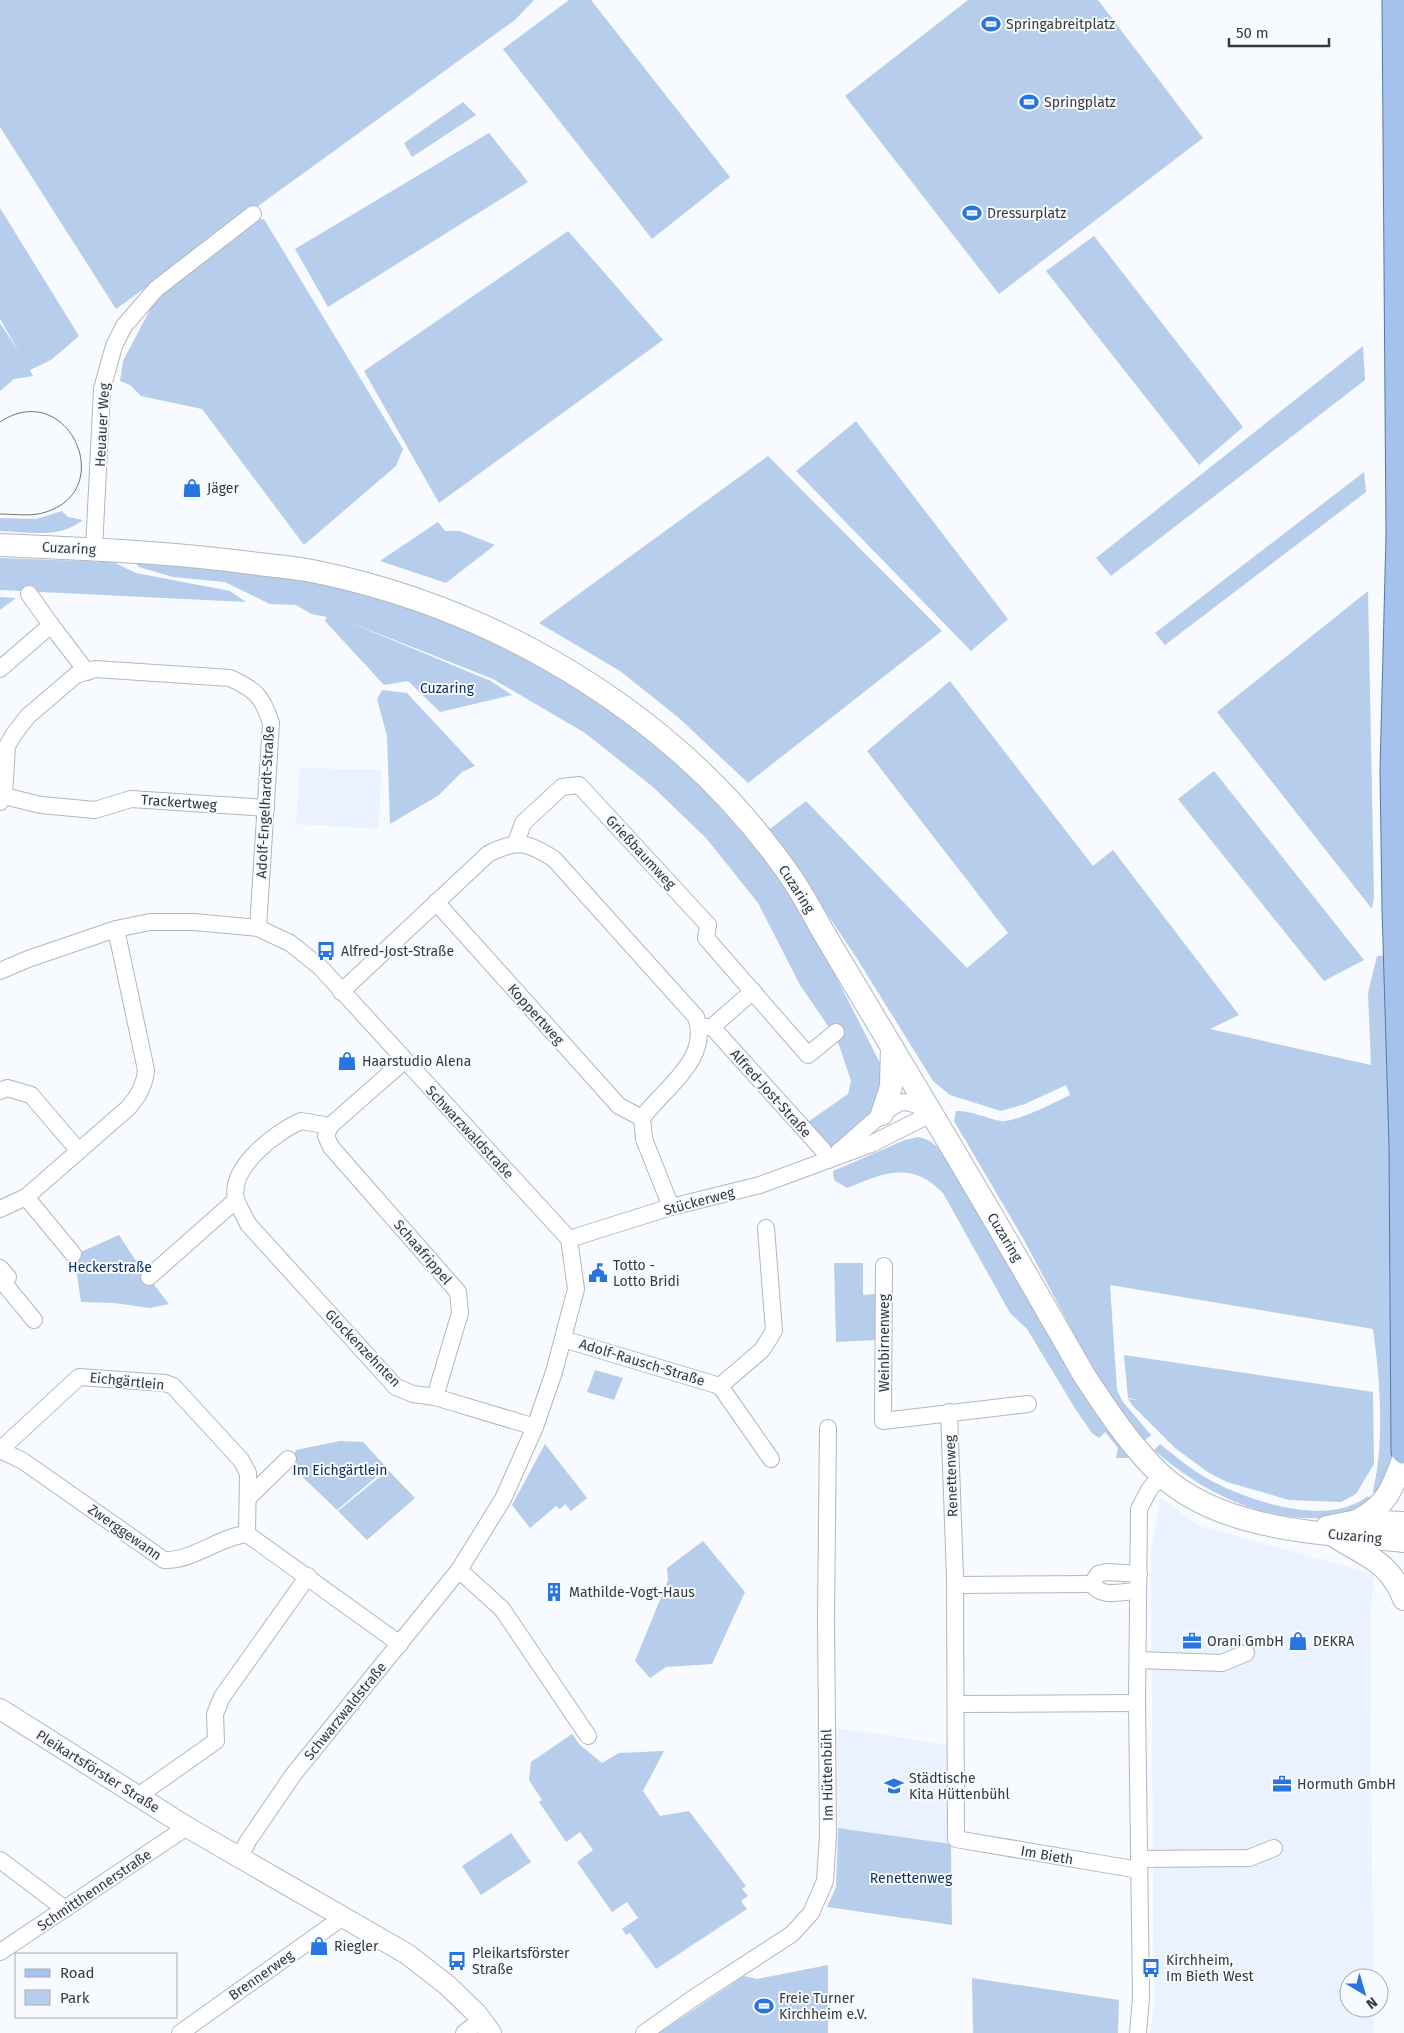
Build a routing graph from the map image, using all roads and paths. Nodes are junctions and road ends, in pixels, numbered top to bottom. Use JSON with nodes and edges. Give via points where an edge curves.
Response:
{"nodes":[{"id":1,"x":1396,"y":0,"type":"edge"},
{"id":2,"x":253,"y":214,"type":"dead end"},
{"id":3,"x":0,"y":545,"type":"edge"},
{"id":4,"x":94,"y":549,"type":"junction"},
{"id":5,"x":29,"y":594,"type":"dead end"},
{"id":6,"x":51,"y":625,"type":"junction"},
{"id":7,"x":0,"y":669,"type":"edge"},
{"id":8,"x":87,"y":672,"type":"junction"},
{"id":9,"x":3,"y":745,"type":"edge"},
{"id":10,"x":2,"y":799,"type":"edge"},
{"id":11,"x":266,"y":808,"type":"junction"},
{"id":12,"x":516,"y":843,"type":"junction"},
{"id":13,"x":436,"y":902,"type":"junction"},
{"id":14,"x":258,"y":928,"type":"junction"},
{"id":15,"x":1401,"y":928,"type":"edge"},
{"id":16,"x":116,"y":929,"type":"junction"},
{"id":17,"x":0,"y":971,"type":"edge"},
{"id":18,"x":753,"y":991,"type":"junction"},
{"id":19,"x":341,"y":992,"type":"junction"},
{"id":20,"x":706,"y":1027,"type":"junction"},
{"id":21,"x":836,"y":1032,"type":"dead end"},
{"id":22,"x":892,"y":1048,"type":"junction"},
{"id":23,"x":404,"y":1061,"type":"junction"},
{"id":24,"x":0,"y":1091,"type":"edge"},
{"id":25,"x":933,"y":1113,"type":"junction"},
{"id":26,"x":882,"y":1114,"type":"junction"},
{"id":27,"x":642,"y":1118,"type":"junction"},
{"id":28,"x":330,"y":1126,"type":"junction"},
{"id":29,"x":78,"y":1150,"type":"junction"},
{"id":30,"x":828,"y":1160,"type":"junction"},
{"id":31,"x":26,"y":1197,"type":"junction"},
{"id":32,"x":236,"y":1200,"type":"junction"},
{"id":33,"x":671,"y":1208,"type":"junction"},
{"id":34,"x":0,"y":1209,"type":"edge"},
{"id":35,"x":766,"y":1228,"type":"dead end"},
{"id":36,"x":569,"y":1239,"type":"junction"},
{"id":37,"x":73,"y":1254,"type":"dead end"},
{"id":38,"x":884,"y":1266,"type":"dead end"},
{"id":39,"x":0,"y":1268,"type":"edge"},
{"id":40,"x":149,"y":1277,"type":"dead end"},
{"id":41,"x":34,"y":1320,"type":"dead end"},
{"id":42,"x":563,"y":1339,"type":"junction"},
{"id":43,"x":720,"y":1386,"type":"junction"},
{"id":44,"x":435,"y":1398,"type":"junction"},
{"id":45,"x":1028,"y":1404,"type":"dead end"},
{"id":46,"x":949,"y":1412,"type":"junction"},
{"id":47,"x":535,"y":1427,"type":"junction"},
{"id":48,"x":828,"y":1428,"type":"dead end"},
{"id":49,"x":0,"y":1449,"type":"edge"},
{"id":50,"x":1404,"y":1451,"type":"edge"},
{"id":51,"x":1404,"y":1457,"type":"edge"},
{"id":52,"x":288,"y":1459,"type":"dead end"},
{"id":53,"x":771,"y":1459,"type":"dead end"},
{"id":54,"x":1161,"y":1474,"type":"junction"},
{"id":55,"x":248,"y":1497,"type":"junction"},
{"id":56,"x":1357,"y":1521,"type":"junction"},
{"id":57,"x":1404,"y":1523,"type":"edge"},
{"id":58,"x":1306,"y":1532,"type":"junction"},
{"id":59,"x":247,"y":1534,"type":"junction"},
{"id":60,"x":1330,"y":1534,"type":"junction"},
{"id":61,"x":1404,"y":1541,"type":"edge"},
{"id":62,"x":458,"y":1570,"type":"junction"},
{"id":63,"x":1139,"y":1574,"type":"junction"},
{"id":64,"x":308,"y":1576,"type":"junction"},
{"id":65,"x":1092,"y":1584,"type":"junction"},
{"id":66,"x":955,"y":1585,"type":"junction"},
{"id":67,"x":1138,"y":1591,"type":"junction"},
{"id":68,"x":1404,"y":1598,"type":"edge"},
{"id":69,"x":400,"y":1644,"type":"junction"},
{"id":70,"x":1246,"y":1653,"type":"dead end"},
{"id":71,"x":1138,"y":1660,"type":"junction"},
{"id":72,"x":956,"y":1704,"type":"junction"},
{"id":73,"x":1136,"y":1704,"type":"junction"},
{"id":74,"x":0,"y":1709,"type":"edge"},
{"id":75,"x":588,"y":1736,"type":"dead end"},
{"id":76,"x":138,"y":1796,"type":"junction"},
{"id":77,"x":187,"y":1827,"type":"junction"},
{"id":78,"x":956,"y":1839,"type":"joint"},
{"id":79,"x":1274,"y":1848,"type":"dead end"},
{"id":80,"x":239,"y":1858,"type":"junction"},
{"id":81,"x":0,"y":1860,"type":"edge"},
{"id":82,"x":1139,"y":1865,"type":"junction"},
{"id":83,"x":65,"y":1909,"type":"junction"},
{"id":84,"x":342,"y":1917,"type":"junction"},
{"id":85,"x":0,"y":1952,"type":"edge"},
{"id":86,"x":486,"y":2026,"type":"edge"},
{"id":87,"x":180,"y":2033,"type":"edge"},
{"id":88,"x":464,"y":2033,"type":"edge"},
{"id":89,"x":644,"y":2033,"type":"edge"},
{"id":90,"x":1138,"y":2033,"type":"edge"}],
"edges":[{"from":1,"to":15,"type":"main road","via":[[1399,535],[1394,713]]},
{"from":2,"to":4,"type":"street","name":"Heuauer Weg","via":[[156,289],[124,326],[114,346],[102,389]]},
{"from":3,"to":4,"type":"main road","name":"Cuzaring"},
{"from":4,"to":22,"type":"main road","name":"Cuzaring","via":[[219,558],[316,572],[398,594],[476,623],[590,684],[635,715],[673,747],[747,822],[792,879]]},
{"from":5,"to":6,"type":"street"},
{"from":6,"to":7,"type":"street"},
{"from":6,"to":8,"type":"street"},
{"from":8,"to":9,"type":"street","name":"Adolf-Engelhardt-Straße","via":[[76,676],[28,716]]},
{"from":8,"to":11,"type":"street","name":"Adolf-Engelhardt-Straße","via":[[95,669],[230,678],[246,686],[264,701],[271,723]]},
{"from":9,"to":10,"type":"street","name":"Adolf-Engelhardt-Straße"},
{"from":10,"to":11,"type":"street","name":"Trackertweg","via":[[95,810],[131,799]]},
{"from":11,"to":14,"type":"street","name":"Adolf-Engelhardt-Straße"},
{"from":12,"to":13,"type":"street","via":[[488,854]]},
{"from":12,"to":18,"type":"street","name":"Grießbaumweg","via":[[522,823],[562,787],[579,786],[708,925],[706,938]]},
{"from":12,"to":20,"type":"street","name":"Alfred-Jost-Straße","via":[[534,846],[554,859]]},
{"from":13,"to":19,"type":"street"},
{"from":13,"to":27,"type":"street","name":"Koppertweg","via":[[619,1106]]},
{"from":14,"to":16,"type":"street","name":"Schwarzwaldstraße","via":[[150,922]]},
{"from":14,"to":19,"type":"street","name":"Schwarzwaldstraße","via":[[290,943],[320,967]]},
{"from":15,"to":50,"type":"main road"},
{"from":16,"to":17,"type":"street","name":"Schwarzwaldstraße"},
{"from":16,"to":29,"type":"street","via":[[146,1070],[145,1079],[128,1108]]},
{"from":18,"to":20,"type":"street"},
{"from":18,"to":21,"type":"street","name":"Grießbaumweg","via":[[808,1055]]},
{"from":19,"to":23,"type":"street","name":"Schwarzwaldstraße"},
{"from":20,"to":27,"type":"street","via":[[690,1063]]},
{"from":20,"to":30,"type":"street","name":"Alfred-Jost-Straße","via":[[823,1150]]},
{"from":22,"to":25,"type":"main road","name":"Cuzaring"},
{"from":22,"to":26,"type":"main road","via":[[891,1087]]},
{"from":23,"to":28,"type":"street"},
{"from":23,"to":36,"type":"street","name":"Schwarzwaldstraße"},
{"from":24,"to":29,"type":"street","via":[[7,1088],[31,1095]]},
{"from":25,"to":26,"type":"street","name":"Stückerweg","via":[[902,1102]]},
{"from":25,"to":30,"type":"street","name":"Stückerweg","via":[[871,1144]]},
{"from":25,"to":54,"type":"main road","name":"Cuzaring","via":[[1084,1375],[1130,1441]]},
{"from":26,"to":30,"type":"street","name":"Stückerweg"},
{"from":27,"to":33,"type":"street","via":[[644,1139]]},
{"from":28,"to":32,"type":"street","via":[[301,1121],[273,1138],[244,1166],[236,1186]]},
{"from":28,"to":44,"type":"street","name":"Schaafrippel","via":[[326,1136],[331,1147],[458,1292],[460,1313]]},
{"from":29,"to":31,"type":"street"},
{"from":30,"to":33,"type":"street","name":"Stückerweg","via":[[760,1185]]},
{"from":31,"to":34,"type":"street"},
{"from":31,"to":37,"type":"street"},
{"from":32,"to":40,"type":"street"},
{"from":32,"to":44,"type":"street","name":"Glockenzehnten","via":[[248,1224],[396,1387]]},
{"from":33,"to":36,"type":"street","name":"Stückerweg"},
{"from":35,"to":43,"type":"street","name":"Adolf-Rausch-Straße","via":[[774,1331],[762,1350]]},
{"from":36,"to":42,"type":"street","name":"Schwarzwaldstraße","via":[[576,1289]]},
{"from":38,"to":46,"type":"street","name":"Weinbirnenweg","via":[[883,1420]]},
{"from":39,"to":41,"type":"street","via":[[8,1277],[2,1281]]},
{"from":42,"to":43,"type":"street","name":"Adolf-Rausch-Straße"},
{"from":42,"to":47,"type":"street","name":"Schwarzwaldstraße"},
{"from":43,"to":53,"type":"street","name":"Adolf-Rausch-Straße"},
{"from":44,"to":47,"type":"street","name":"Glockenzehnten"},
{"from":45,"to":46,"type":"street"},
{"from":46,"to":66,"type":"street","name":"Renettenweg"},
{"from":47,"to":62,"type":"street","name":"Schwarzwaldstraße","via":[[503,1499]]},
{"from":48,"to":89,"type":"street","name":"Im Hüttenbühl","via":[[828,1835],[822,1892],[811,1913],[792,1934]]},
{"from":49,"to":55,"type":"street","name":"Eichgärtlein","via":[[79,1376],[165,1382],[173,1386],[241,1460],[248,1473]]},
{"from":49,"to":59,"type":"street","name":"Zwerggewann","via":[[23,1461],[164,1560],[178,1560],[235,1535]]},
{"from":51,"to":56,"type":"main road","via":[[1386,1499]]},
{"from":52,"to":55,"type":"street"},
{"from":54,"to":58,"type":"main road","name":"Cuzaring","via":[[1184,1492],[1217,1509],[1261,1523]]},
{"from":54,"to":63,"type":"street","via":[[1140,1510]]},
{"from":55,"to":59,"type":"street","name":"Eichgärtlein"},
{"from":56,"to":57,"type":"main road","name":"Cuzaring"},
{"from":56,"to":58,"type":"main road","name":"Cuzaring"},
{"from":58,"to":60,"type":"main road","name":"Cuzaring"},
{"from":59,"to":64,"type":"street"},
{"from":60,"to":61,"type":"main road","name":"Cuzaring"},
{"from":60,"to":68,"type":"main road","via":[[1380,1563]]},
{"from":62,"to":69,"type":"street","name":"Schwarzwaldstraße"},
{"from":62,"to":75,"type":"street","via":[[502,1610]]},
{"from":63,"to":65,"type":"street","via":[[1107,1572],[1098,1574]]},
{"from":63,"to":67,"type":"street"},
{"from":64,"to":69,"type":"street"},
{"from":64,"to":76,"type":"street","via":[[222,1698],[215,1714],[216,1741]]},
{"from":65,"to":66,"type":"street"},
{"from":65,"to":67,"type":"street","via":[[1097,1591],[1106,1594]]},
{"from":66,"to":72,"type":"street","name":"Renettenweg"},
{"from":67,"to":71,"type":"street"},
{"from":69,"to":80,"type":"street","name":"Schwarzwaldstraße","via":[[289,1780]]},
{"from":70,"to":71,"type":"street","via":[[1222,1664]]},
{"from":71,"to":73,"type":"street"},
{"from":72,"to":73,"type":"street"},
{"from":72,"to":78,"type":"street","name":"Renettenweg"},
{"from":73,"to":82,"type":"street"},
{"from":74,"to":76,"type":"street","name":"Pleikartsförster Straße"},
{"from":76,"to":77,"type":"street","name":"Pleikartsförster Straße"},
{"from":77,"to":80,"type":"street","name":"Pleikartsförster Straße"},
{"from":77,"to":83,"type":"street","name":"Schmitthennerstraße"},
{"from":78,"to":82,"type":"street","name":"Im Bieth"},
{"from":79,"to":82,"type":"street","name":"Im Bieth","via":[[1248,1858]]},
{"from":80,"to":84,"type":"street","name":"Pleikartsförster Straße"},
{"from":81,"to":83,"type":"street"},
{"from":82,"to":90,"type":"street","via":[[1141,1998]]},
{"from":83,"to":85,"type":"street","name":"Schmitthennerstraße"},
{"from":84,"to":86,"type":"street","name":"Pleikartsförster Straße","via":[[407,1954],[447,1985]]},
{"from":84,"to":87,"type":"street","name":"Brennerweg"},
{"from":86,"to":88,"type":"street"}]}
